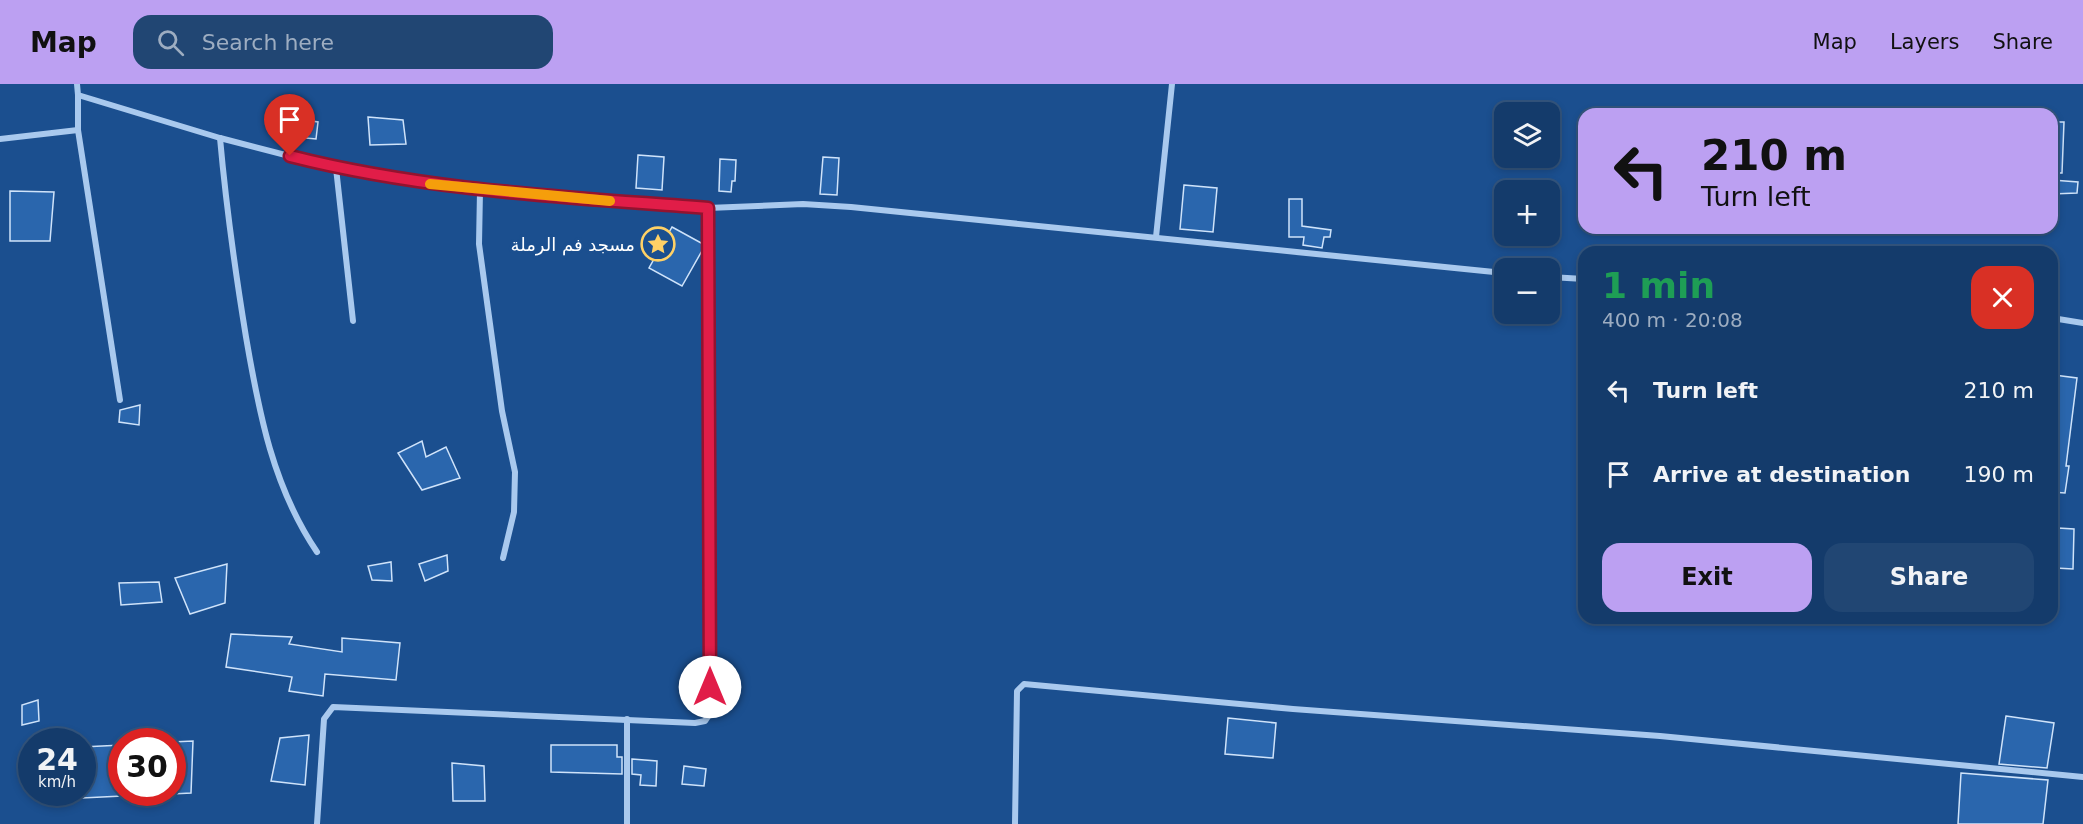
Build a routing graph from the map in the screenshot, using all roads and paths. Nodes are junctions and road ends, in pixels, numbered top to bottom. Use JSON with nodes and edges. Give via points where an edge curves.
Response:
{"nodes":[{"id":1,"x":77,"y":84,"type":"edge"},
{"id":2,"x":1172,"y":84,"type":"edge"},
{"id":3,"x":78,"y":95,"type":"junction"},
{"id":4,"x":78,"y":130,"type":"junction"},
{"id":5,"x":220,"y":138,"type":"junction"},
{"id":6,"x":0,"y":139,"type":"edge"},
{"id":7,"x":336,"y":168,"type":"junction"},
{"id":8,"x":480,"y":191,"type":"junction"},
{"id":9,"x":708,"y":208,"type":"junction"},
{"id":10,"x":1156,"y":237,"type":"junction"},
{"id":11,"x":1494,"y":272,"type":"edge"},
{"id":12,"x":1560,"y":278,"type":"edge"},
{"id":13,"x":1578,"y":279,"type":"edge"},
{"id":14,"x":2058,"y":319,"type":"edge"},
{"id":15,"x":352,"y":321,"type":"dead end"},
{"id":16,"x":2083,"y":322,"type":"edge"},
{"id":17,"x":120,"y":400,"type":"dead end"},
{"id":18,"x":317,"y":552,"type":"dead end"},
{"id":19,"x":503,"y":558,"type":"dead end"},
{"id":20,"x":627,"y":719,"type":"junction"},
{"id":21,"x":2083,"y":777,"type":"edge"},
{"id":22,"x":317,"y":824,"type":"edge"},
{"id":23,"x":627,"y":824,"type":"edge"},
{"id":24,"x":1015,"y":824,"type":"edge"}],
"edges":[{"from":1,"to":3,"type":"street"},
{"from":2,"to":10,"type":"street"},
{"from":3,"to":4,"type":"street"},
{"from":3,"to":5,"type":"street"},
{"from":4,"to":6,"type":"street"},
{"from":4,"to":17,"type":"street"},
{"from":5,"to":7,"type":"street"},
{"from":5,"to":18,"type":"street","via":[[230,244],[261,418],[282,488]]},
{"from":7,"to":8,"type":"street"},
{"from":7,"to":15,"type":"street"},
{"from":8,"to":9,"type":"street"},
{"from":8,"to":19,"type":"street","via":[[479,244],[502,411],[515,472],[514,512]]},
{"from":9,"to":10,"type":"street","via":[[822,205]]},
{"from":9,"to":20,"type":"street","via":[[710,709],[705,721],[695,723]]},
{"from":10,"to":11,"type":"street"},
{"from":12,"to":13,"type":"street"},
{"from":14,"to":16,"type":"street"},
{"from":20,"to":22,"type":"street","via":[[333,707],[324,719]]},
{"from":20,"to":23,"type":"street"},
{"from":21,"to":24,"type":"street","via":[[1671,737],[1024,684],[1017,691]]}]}
